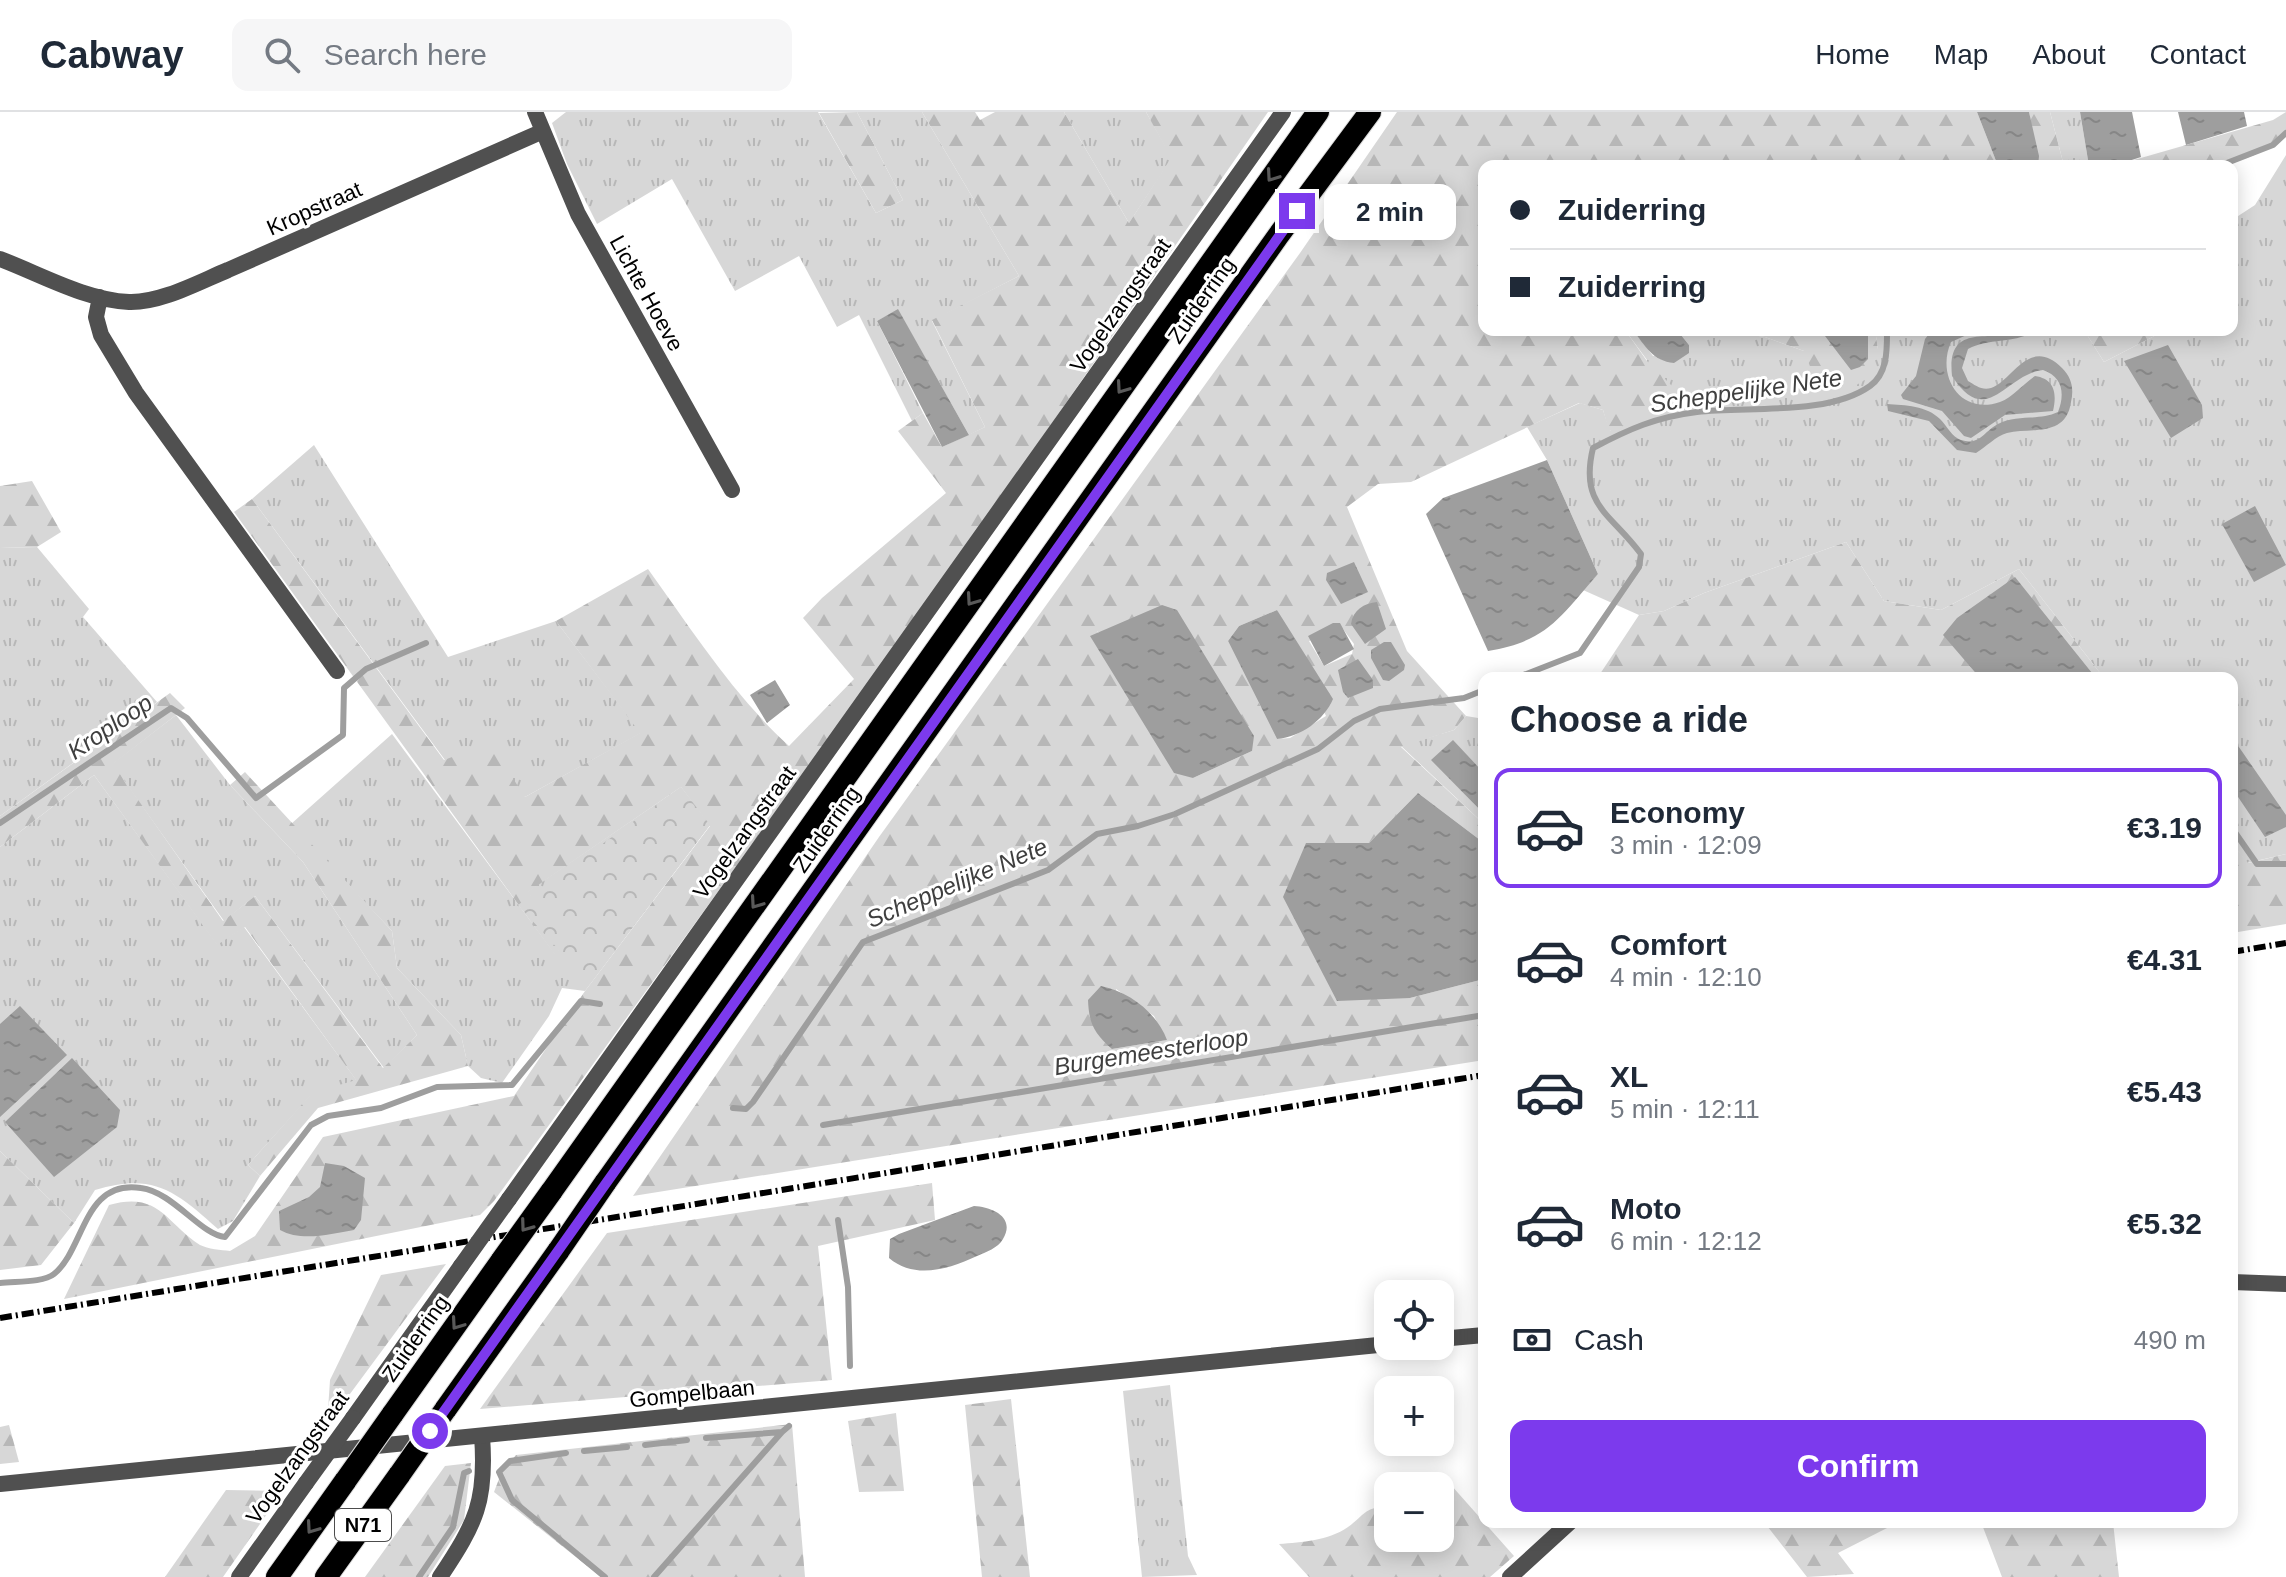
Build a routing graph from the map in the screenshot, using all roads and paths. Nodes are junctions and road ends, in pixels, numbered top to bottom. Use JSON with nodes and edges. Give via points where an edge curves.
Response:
{"nodes":[{"id":1,"x":535,"y":112,"type":"edge"},
{"id":2,"x":1283,"y":112,"type":"edge"},
{"id":3,"x":1318,"y":112,"type":"edge"},
{"id":4,"x":1370,"y":112,"type":"edge"},
{"id":5,"x":541,"y":132,"type":"junction"},
{"id":6,"x":0,"y":259,"type":"edge"},
{"id":7,"x":100,"y":297,"type":"junction"},
{"id":8,"x":732,"y":490,"type":"dead end"},
{"id":9,"x":337,"y":671,"type":"dead end"},
{"id":10,"x":2238,"y":1282,"type":"edge"},
{"id":11,"x":2286,"y":1284,"type":"edge"},
{"id":12,"x":1478,"y":1336,"type":"edge"},
{"id":13,"x":1454,"y":1338,"type":"edge"},
{"id":14,"x":1374,"y":1345,"type":"edge"},
{"id":15,"x":482,"y":1436,"type":"junction"},
{"id":16,"x":0,"y":1484,"type":"edge"},
{"id":17,"x":1563,"y":1528,"type":"edge"},
{"id":18,"x":239,"y":1577,"type":"edge"},
{"id":19,"x":277,"y":1577,"type":"edge"},
{"id":20,"x":326,"y":1577,"type":"edge"},
{"id":21,"x":440,"y":1577,"type":"edge"},
{"id":22,"x":1510,"y":1577,"type":"edge"}],
"edges":[{"from":1,"to":5,"type":"street","name":"Lichte Hoeve"},
{"from":2,"to":18,"type":"street","name":"Vogelzangstraat","bridge":true},
{"from":3,"to":19,"type":"highway","name":"Zuiderring","number":"N71","one_way":true,"bridge":true},
{"from":4,"to":20,"type":"highway","name":"Zuiderring","number":"N71","bridge":true},
{"from":5,"to":7,"type":"street","name":"Kropstraat","via":[[178,291],[129,302]]},
{"from":5,"to":8,"type":"street","name":"Lichte Hoeve","via":[[578,214]]},
{"from":6,"to":7,"type":"street","name":"Kropstraat"},
{"from":7,"to":9,"type":"street","via":[[96,317],[101,335],[136,393]]},
{"from":10,"to":11,"type":"street"},
{"from":12,"to":13,"type":"street"},
{"from":14,"to":15,"type":"street","name":"Gompelbaan"},
{"from":15,"to":16,"type":"street","name":"Gompelbaan"},
{"from":15,"to":21,"type":"street","via":[[483,1492],[470,1532]]},
{"from":17,"to":22,"type":"street"}]}
